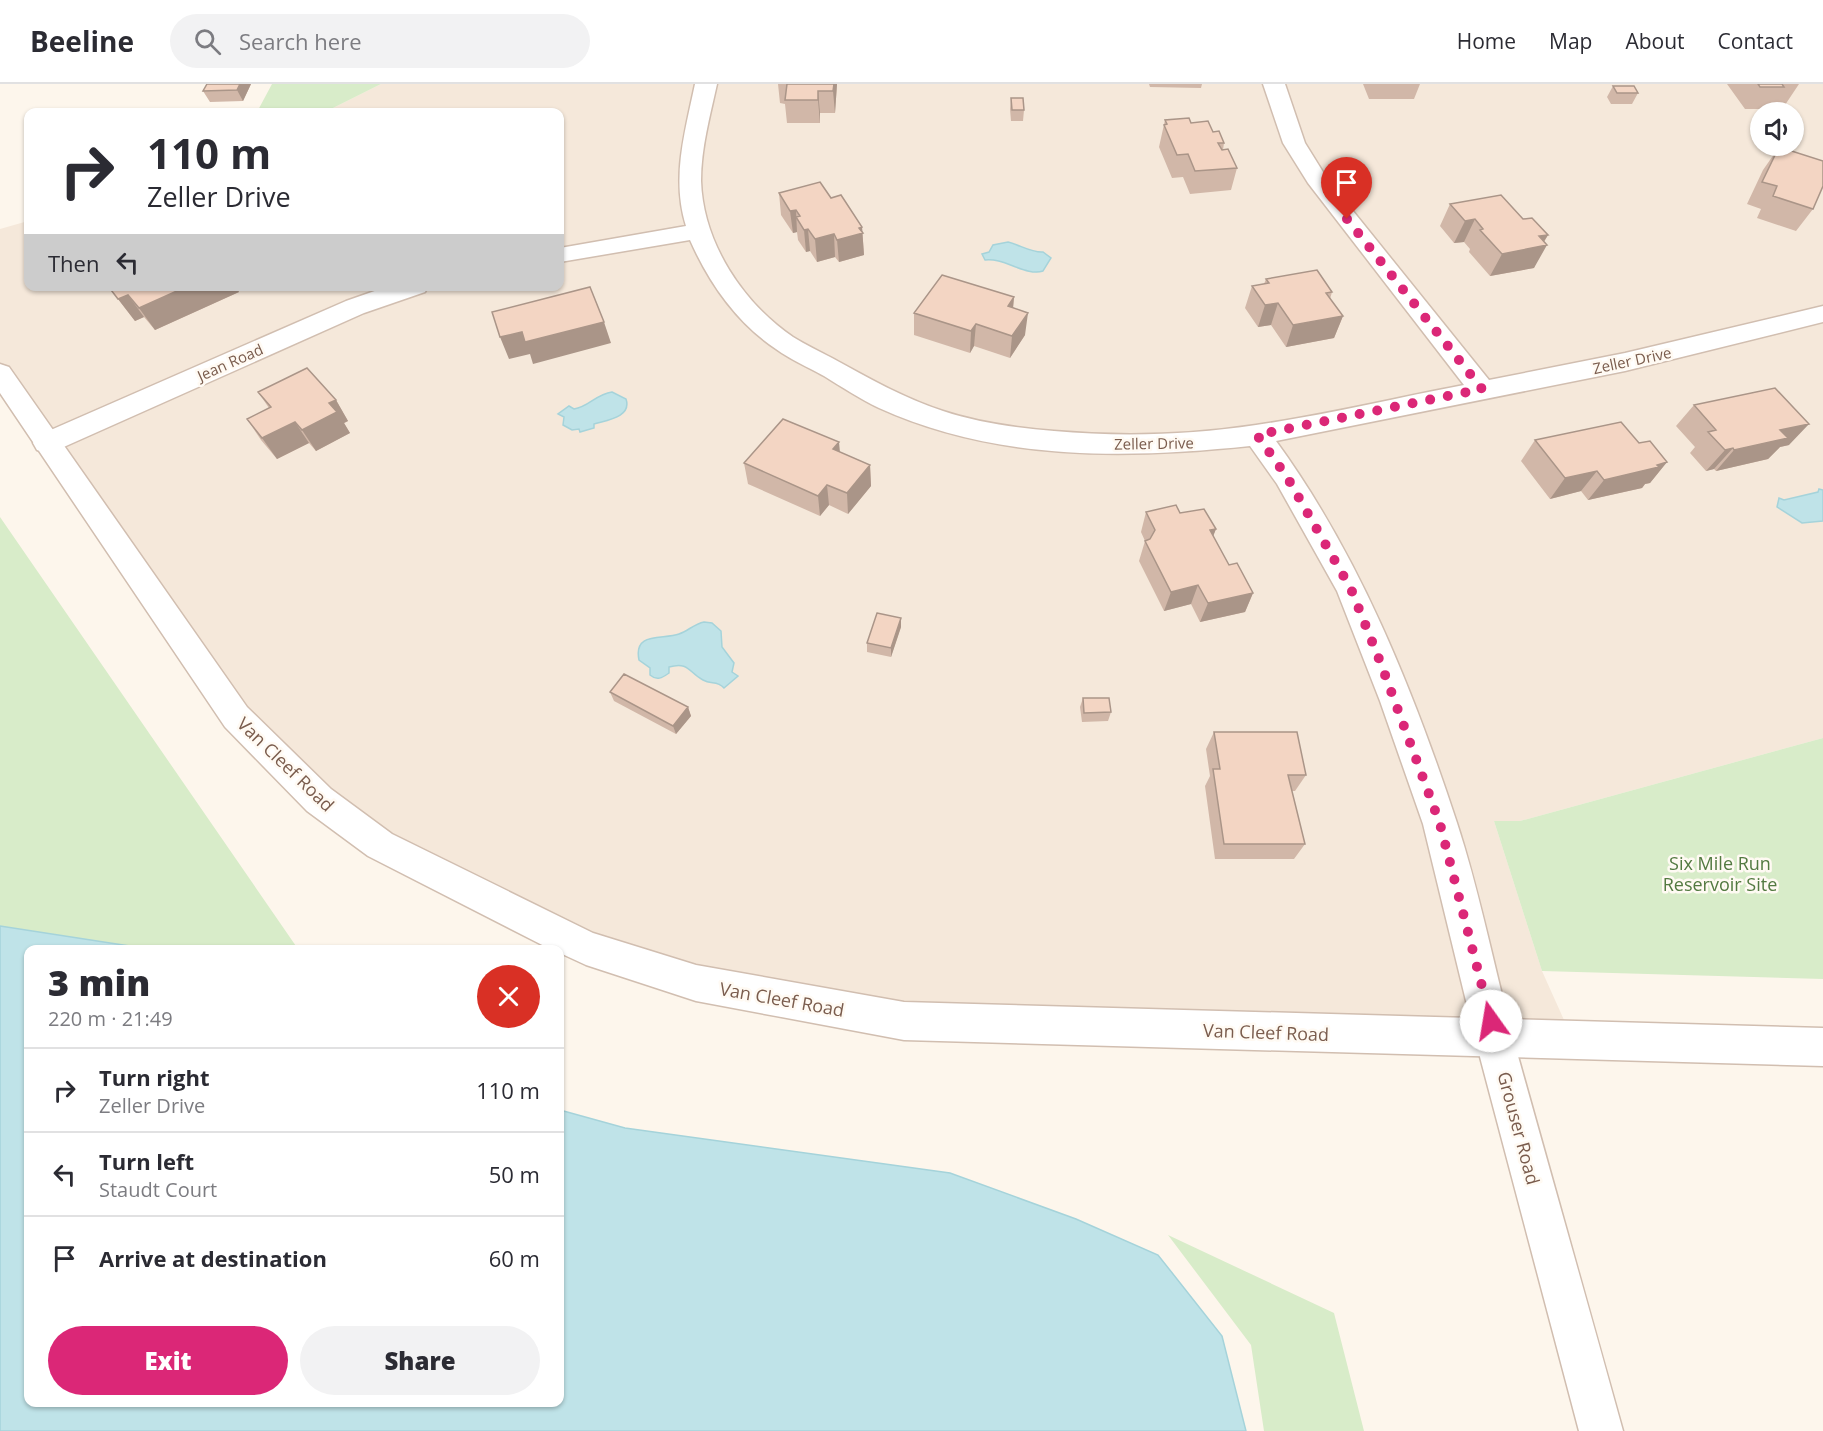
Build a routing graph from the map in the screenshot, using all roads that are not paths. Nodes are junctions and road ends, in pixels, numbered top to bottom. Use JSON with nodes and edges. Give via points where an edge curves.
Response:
{"nodes":[{"id":1,"x":706,"y":84,"type":"edge"},
{"id":2,"x":1274,"y":84,"type":"edge"},
{"id":3,"x":699,"y":231,"type":"junction"},
{"id":4,"x":564,"y":254,"type":"edge"},
{"id":5,"x":401,"y":291,"type":"edge"},
{"id":6,"x":1823,"y":314,"type":"edge"},
{"id":7,"x":0,"y":373,"type":"edge"},
{"id":8,"x":1482,"y":389,"type":"junction"},
{"id":9,"x":1257,"y":435,"type":"junction"},
{"id":10,"x":47,"y":443,"type":"junction"},
{"id":11,"x":1494,"y":1038,"type":"junction"},
{"id":12,"x":1823,"y":1047,"type":"edge"},
{"id":13,"x":1601,"y":1431,"type":"edge"}],
"edges":[{"from":1,"to":3,"type":"street","name":"Zeller Drive","via":[[692,161],[691,195]]},
{"from":2,"to":8,"type":"street","via":[[1294,143],[1319,183]]},
{"from":3,"to":4,"type":"street"},
{"from":3,"to":9,"type":"street","name":"Zeller Drive","via":[[723,282],[748,312],[783,342],[898,405],[956,424],[1078,443],[1141,445]]},
{"from":5,"to":10,"type":"street","name":"Jean Road","via":[[355,307]]},
{"from":6,"to":8,"type":"street","name":"Zeller Drive","via":[[1625,362]]},
{"from":7,"to":10,"type":"street","name":"Van Cleef Road"},
{"from":8,"to":9,"type":"street","name":"Zeller Drive"},
{"from":9,"to":11,"type":"street","name":"Grouser Road","via":[[1287,477],[1351,589],[1392,691],[1440,824]]},
{"from":10,"to":11,"type":"street","name":"Van Cleef Road","via":[[236,717],[319,800],[380,845],[586,948],[696,983],[904,1021]]},
{"from":11,"to":12,"type":"street","name":"Van Cleef Road"},
{"from":11,"to":13,"type":"street","name":"Grouser Road"}]}
